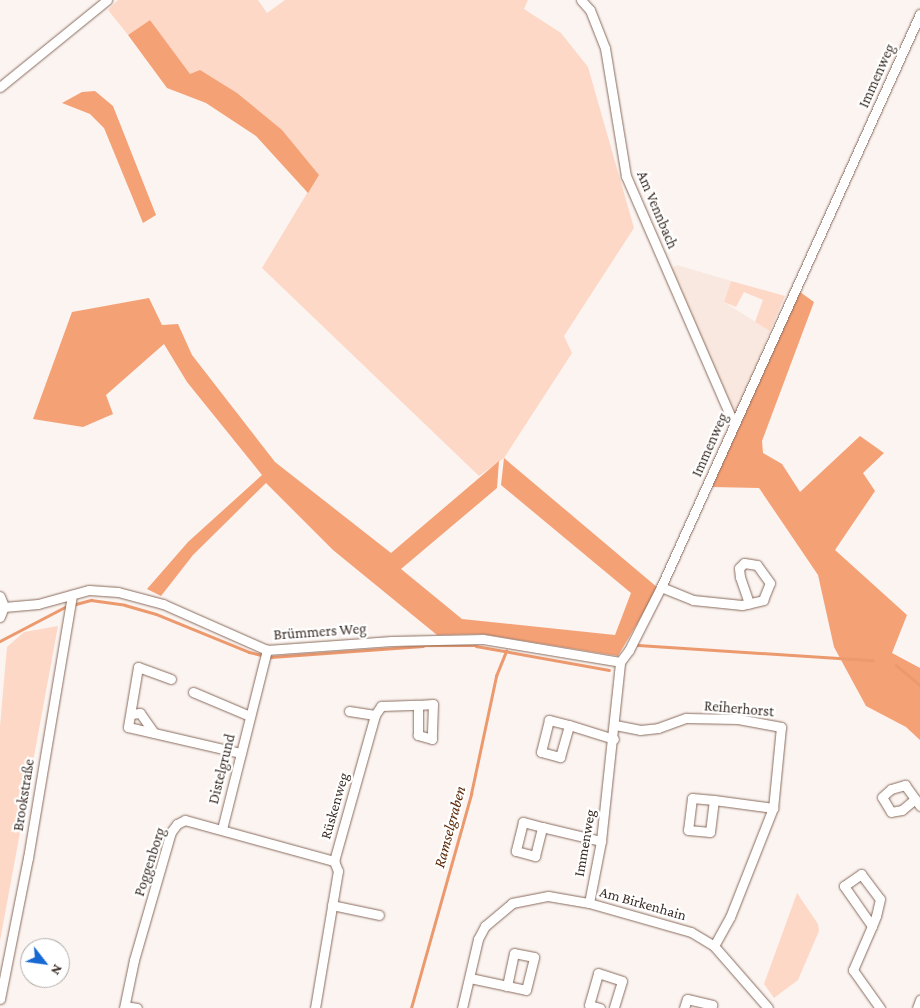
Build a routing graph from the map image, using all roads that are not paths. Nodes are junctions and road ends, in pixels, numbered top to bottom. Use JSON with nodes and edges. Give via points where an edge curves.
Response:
{"nodes":[{"id":1,"x":107,"y":0,"type":"edge"},
{"id":2,"x":581,"y":0,"type":"edge"},
{"id":3,"x":920,"y":14,"type":"edge"},
{"id":4,"x":0,"y":88,"type":"edge"},
{"id":5,"x":734,"y":424,"type":"junction"},
{"id":6,"x":661,"y":587,"type":"junction"},
{"id":7,"x":72,"y":597,"type":"junction"},
{"id":8,"x":748,"y":603,"type":"junction"},
{"id":9,"x":1,"y":607,"type":"edge"},
{"id":10,"x":267,"y":651,"type":"junction"},
{"id":11,"x":620,"y":662,"type":"junction"},
{"id":12,"x":171,"y":680,"type":"dead end"},
{"id":13,"x":193,"y":692,"type":"dead end"},
{"id":14,"x":418,"y":705,"type":"dead end"},
{"id":15,"x":349,"y":711,"type":"dead end"},
{"id":16,"x":131,"y":714,"type":"junction"},
{"id":17,"x":375,"y":715,"type":"junction"},
{"id":18,"x":250,"y":716,"type":"junction"},
{"id":19,"x":615,"y":725,"type":"junction"},
{"id":20,"x":569,"y":726,"type":"dead end"},
{"id":21,"x":154,"y":733,"type":"junction"},
{"id":22,"x":614,"y":739,"type":"junction"},
{"id":23,"x":240,"y":753,"type":"junction"},
{"id":24,"x":714,"y":800,"type":"dead end"},
{"id":25,"x":773,"y":808,"type":"junction"},
{"id":26,"x":542,"y":826,"type":"dead end"},
{"id":27,"x":222,"y":829,"type":"junction"},
{"id":28,"x":601,"y":841,"type":"junction"},
{"id":29,"x":334,"y":861,"type":"junction"},
{"id":30,"x":588,"y":903,"type":"junction"},
{"id":31,"x":332,"y":905,"type":"junction"},
{"id":32,"x":379,"y":915,"type":"dead end"},
{"id":33,"x":872,"y":926,"type":"junction"},
{"id":34,"x":714,"y":946,"type":"junction"},
{"id":35,"x":470,"y":978,"type":"junction"},
{"id":36,"x":507,"y":986,"type":"dead end"},
{"id":37,"x":0,"y":999,"type":"edge"},
{"id":38,"x":920,"y":1000,"type":"edge"},
{"id":39,"x":125,"y":1007,"type":"edge"},
{"id":40,"x":137,"y":1008,"type":"edge"},
{"id":41,"x":315,"y":1008,"type":"edge"},
{"id":42,"x":462,"y":1008,"type":"edge"},
{"id":43,"x":600,"y":1008,"type":"edge"},
{"id":44,"x":614,"y":1008,"type":"edge"},
{"id":45,"x":684,"y":1008,"type":"edge"},
{"id":46,"x":711,"y":1008,"type":"edge"},
{"id":47,"x":768,"y":1008,"type":"edge"},
{"id":48,"x":880,"y":1008,"type":"edge"},
{"id":49,"x":917,"y":1008,"type":"edge"}],
"edges":[{"from":1,"to":4,"type":"street"},
{"from":2,"to":5,"type":"street","name":"Am Vennbach","via":[[590,10],[605,48],[626,176]]},
{"from":3,"to":5,"type":"street","name":"Immenweg"},
{"from":5,"to":6,"type":"street","name":"Immenweg"},
{"from":6,"to":8,"type":"street","via":[[693,600]]},
{"from":6,"to":11,"type":"street","name":"Immenweg"},
{"from":7,"to":9,"type":"street","name":"Brümmers Weg"},
{"from":7,"to":10,"type":"street","name":"Brümmers Weg","via":[[89,590],[118,592],[163,604]]},
{"from":7,"to":37,"type":"street","name":"Brookstraße"},
{"from":8,"to":8,"type":"street","via":[[763,600],[770,583],[757,565],[744,562],[739,568]]},
{"from":10,"to":11,"type":"street","name":"Brümmers Weg","via":[[408,640],[483,639]]},
{"from":10,"to":18,"type":"street","name":"Distelgrund"},
{"from":11,"to":19,"type":"street","name":"Immenweg"},
{"from":12,"to":16,"type":"street","via":[[138,667]]},
{"from":13,"to":18,"type":"street"},
{"from":14,"to":17,"type":"street","via":[[381,706]]},
{"from":15,"to":17,"type":"street"},
{"from":16,"to":21,"type":"street","via":[[140,713]]},
{"from":16,"to":21,"type":"street","via":[[128,727]]},
{"from":17,"to":29,"type":"street","name":"Rüskenweg"},
{"from":18,"to":23,"type":"street","name":"Distelgrund"},
{"from":19,"to":22,"type":"street","name":"Immenweg"},
{"from":19,"to":25,"type":"street","name":"Reiherhorst","via":[[640,730],[658,728],[686,718],[738,719],[781,727]]},
{"from":20,"to":22,"type":"street"},
{"from":21,"to":23,"type":"street"},
{"from":22,"to":28,"type":"street","name":"Immenweg"},
{"from":23,"to":27,"type":"street","name":"Distelgrund"},
{"from":24,"to":25,"type":"street"},
{"from":25,"to":34,"type":"street","name":"Reiherhorst","via":[[730,918]]},
{"from":26,"to":28,"type":"street"},
{"from":27,"to":29,"type":"street","name":"Poggenborg"},
{"from":27,"to":39,"type":"street","name":"Poggenborg","via":[[185,820],[171,832],[134,960]]},
{"from":28,"to":30,"type":"street","name":"Immenweg"},
{"from":29,"to":31,"type":"street","name":"Rüskenweg","via":[[338,871]]},
{"from":30,"to":34,"type":"street","name":"Am Birkenhain","via":[[691,932]]},
{"from":30,"to":35,"type":"street","name":"Am Birkenhain","via":[[548,896],[512,903],[485,926],[478,939]]},
{"from":31,"to":32,"type":"street"},
{"from":31,"to":41,"type":"street","name":"Rüskenweg"},
{"from":33,"to":33,"type":"street","via":[[880,899],[861,874],[844,886]]},
{"from":33,"to":48,"type":"street","via":[[852,970]]},
{"from":34,"to":47,"type":"street","name":"Am Birkenhain"},
{"from":35,"to":36,"type":"street"},
{"from":35,"to":42,"type":"street","name":"Am Birkenhain"},
{"from":38,"to":49,"type":"street"},
{"from":39,"to":40,"type":"street"},
{"from":43,"to":44,"type":"street","via":[[589,1006],[598,973],[622,981]]},
{"from":45,"to":46,"type":"street","via":[[687,999],[712,1005]]}]}
